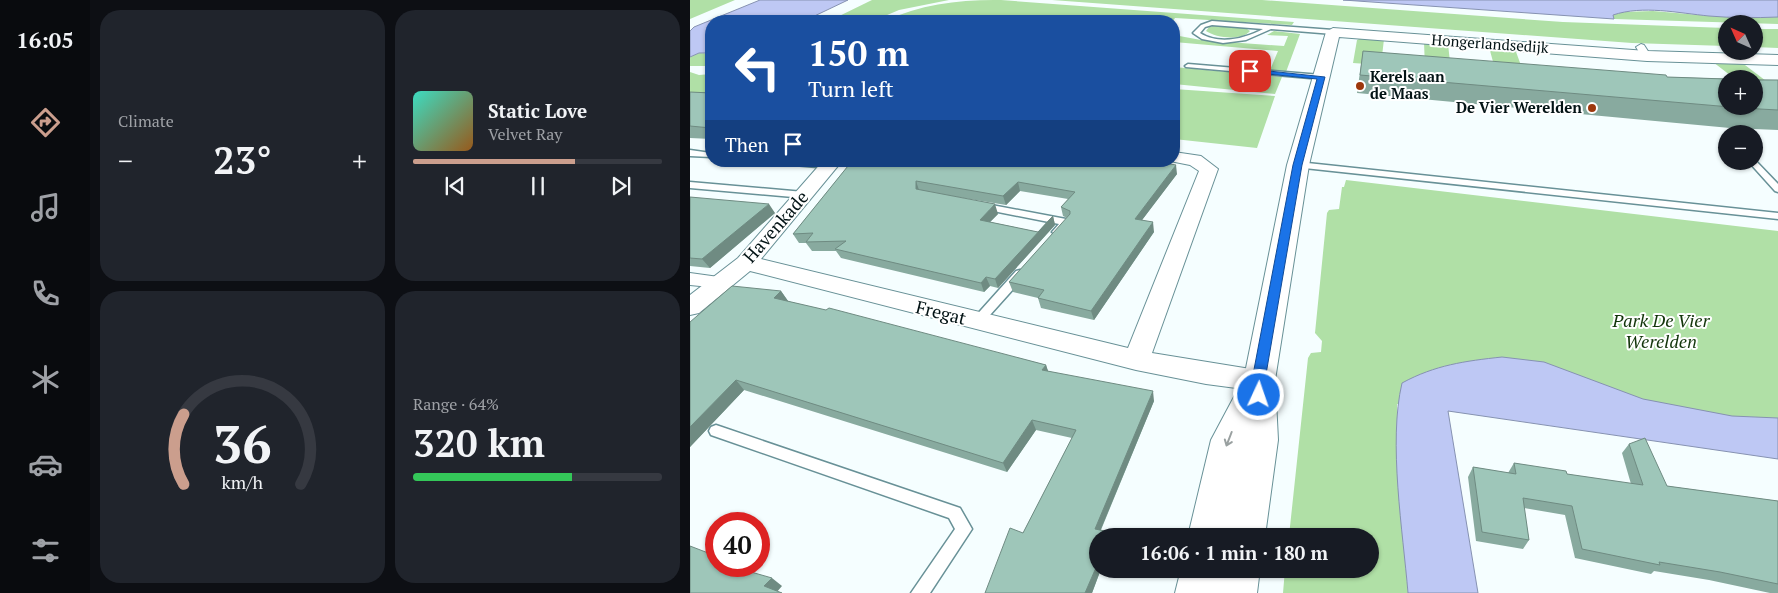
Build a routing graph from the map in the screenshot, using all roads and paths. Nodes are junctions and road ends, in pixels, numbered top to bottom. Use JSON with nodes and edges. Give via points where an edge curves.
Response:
{"nodes":[{"id":1,"x":1270,"y":27,"type":"junction"},
{"id":2,"x":1332,"y":32,"type":"junction"},
{"id":3,"x":1778,"y":60,"type":"edge"},
{"id":4,"x":1188,"y":66,"type":"dead end"},
{"id":5,"x":1321,"y":77,"type":"junction"},
{"id":6,"x":690,"y":153,"type":"edge"},
{"id":7,"x":705,"y":154,"type":"edge"},
{"id":8,"x":1180,"y":158,"type":"edge"},
{"id":9,"x":1298,"y":165,"type":"junction"},
{"id":10,"x":828,"y":167,"type":"edge"},
{"id":11,"x":1760,"y":170,"type":"edge"},
{"id":12,"x":690,"y":185,"type":"edge"},
{"id":13,"x":1778,"y":189,"type":"edge"},
{"id":14,"x":804,"y":195,"type":"junction"},
{"id":15,"x":970,"y":204,"type":"edge"},
{"id":16,"x":1778,"y":216,"type":"edge"},
{"id":17,"x":1047,"y":244,"type":"edge"},
{"id":18,"x":746,"y":263,"type":"junction"},
{"id":19,"x":1028,"y":265,"type":"edge"},
{"id":20,"x":690,"y":279,"type":"edge"},
{"id":21,"x":720,"y":282,"type":"junction"},
{"id":22,"x":690,"y":307,"type":"edge"},
{"id":23,"x":977,"y":322,"type":"junction"},
{"id":24,"x":1136,"y":360,"type":"junction"},
{"id":25,"x":1259,"y":380,"type":"junction"},
{"id":26,"x":716,"y":432,"type":"dead end"},
{"id":27,"x":1210,"y":528,"type":"edge"},
{"id":28,"x":1246,"y":528,"type":"edge"},
{"id":29,"x":1199,"y":578,"type":"edge"},
{"id":30,"x":1238,"y":578,"type":"edge"},
{"id":31,"x":920,"y":593,"type":"edge"},
{"id":32,"x":1196,"y":593,"type":"edge"},
{"id":33,"x":1236,"y":593,"type":"edge"}],
"edges":[{"from":1,"to":1,"type":"lane","via":[[1212,23],[1203,26],[1196,34],[1220,40],[1238,40]]},
{"from":1,"to":2,"type":"lane"},
{"from":2,"to":3,"type":"street","name":"Hongerlandsedijk"},
{"from":2,"to":5,"type":"street"},
{"from":4,"to":5,"type":"lane"},
{"from":5,"to":9,"type":"street"},
{"from":6,"to":7,"type":"lane"},
{"from":8,"to":24,"type":"street","via":[[1195,160],[1209,169]]},
{"from":9,"to":16,"type":"lane"},
{"from":9,"to":25,"type":"street"},
{"from":10,"to":14,"type":"street","name":"Havenkade"},
{"from":11,"to":13,"type":"lane"},
{"from":12,"to":14,"type":"lane"},
{"from":14,"to":18,"type":"street","name":"Havenkade"},
{"from":15,"to":17,"type":"lane","via":[[1066,222]]},
{"from":18,"to":21,"type":"street","name":"Havenkade"},
{"from":18,"to":23,"type":"street","name":"Fregat"},
{"from":19,"to":23,"type":"lane"},
{"from":20,"to":21,"type":"street"},
{"from":21,"to":22,"type":"street","name":"Havenkade"},
{"from":23,"to":24,"type":"street","name":"Fregat"},
{"from":24,"to":25,"type":"street","name":"Fregat","via":[[1206,374]]},
{"from":25,"to":27,"type":"street","one_way":true,"via":[[1228,440]]},
{"from":25,"to":28,"type":"street","via":[[1261,440]]},
{"from":26,"to":31,"type":"lane","via":[[954,513],[964,529]]},
{"from":29,"to":32,"type":"street"},
{"from":30,"to":33,"type":"street"}]}
